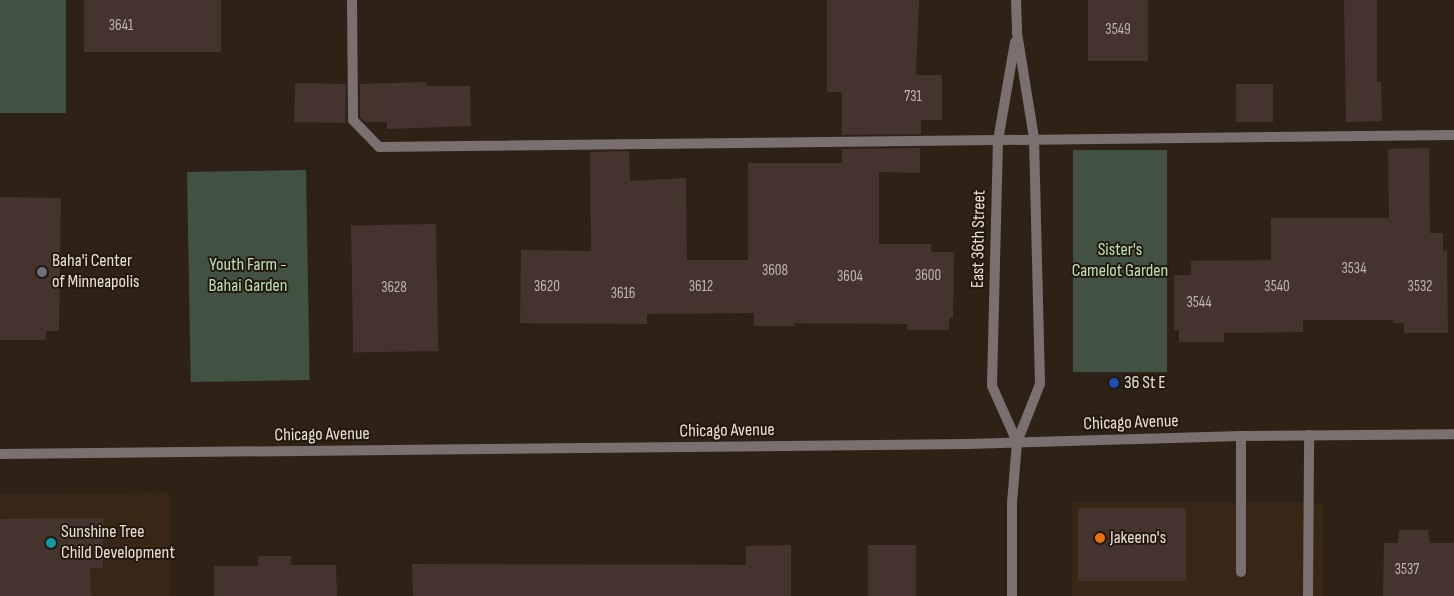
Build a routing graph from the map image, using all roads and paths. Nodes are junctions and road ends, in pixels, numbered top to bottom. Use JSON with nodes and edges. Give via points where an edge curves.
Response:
{"nodes":[{"id":1,"x":352,"y":0,"type":"edge"},
{"id":2,"x":1016,"y":0,"type":"edge"},
{"id":3,"x":1017,"y":33,"type":"junction"},
{"id":4,"x":1454,"y":135,"type":"edge"},
{"id":5,"x":1034,"y":138,"type":"junction"},
{"id":6,"x":998,"y":140,"type":"junction"},
{"id":7,"x":1454,"y":434,"type":"edge"},
{"id":8,"x":1309,"y":435,"type":"junction"},
{"id":9,"x":1241,"y":436,"type":"junction"},
{"id":10,"x":1017,"y":442,"type":"junction"},
{"id":11,"x":0,"y":454,"type":"edge"},
{"id":12,"x":1241,"y":572,"type":"dead end"},
{"id":13,"x":1012,"y":596,"type":"edge"},
{"id":14,"x":1308,"y":596,"type":"edge"}],
"edges":[{"from":1,"to":6,"type":"street","via":[[353,120],[379,147]]},
{"from":2,"to":3,"type":"street","name":"East 36th Street"},
{"from":3,"to":5,"type":"street","name":"East 36th Street"},
{"from":3,"to":6,"type":"street","name":"East 36th Street"},
{"from":4,"to":5,"type":"street"},
{"from":5,"to":6,"type":"street"},
{"from":5,"to":10,"type":"street","name":"East 36th Street","via":[[1040,384]]},
{"from":6,"to":10,"type":"street","name":"East 36th Street","via":[[992,386]]},
{"from":7,"to":8,"type":"street","name":"Chicago Avenue"},
{"from":8,"to":9,"type":"street","name":"Chicago Avenue"},
{"from":8,"to":14,"type":"street"},
{"from":9,"to":10,"type":"street","name":"Chicago Avenue"},
{"from":9,"to":12,"type":"street"},
{"from":10,"to":11,"type":"street","name":"Chicago Avenue"},
{"from":10,"to":13,"type":"street","name":"East 36th Street","via":[[1012,504]]}]}
